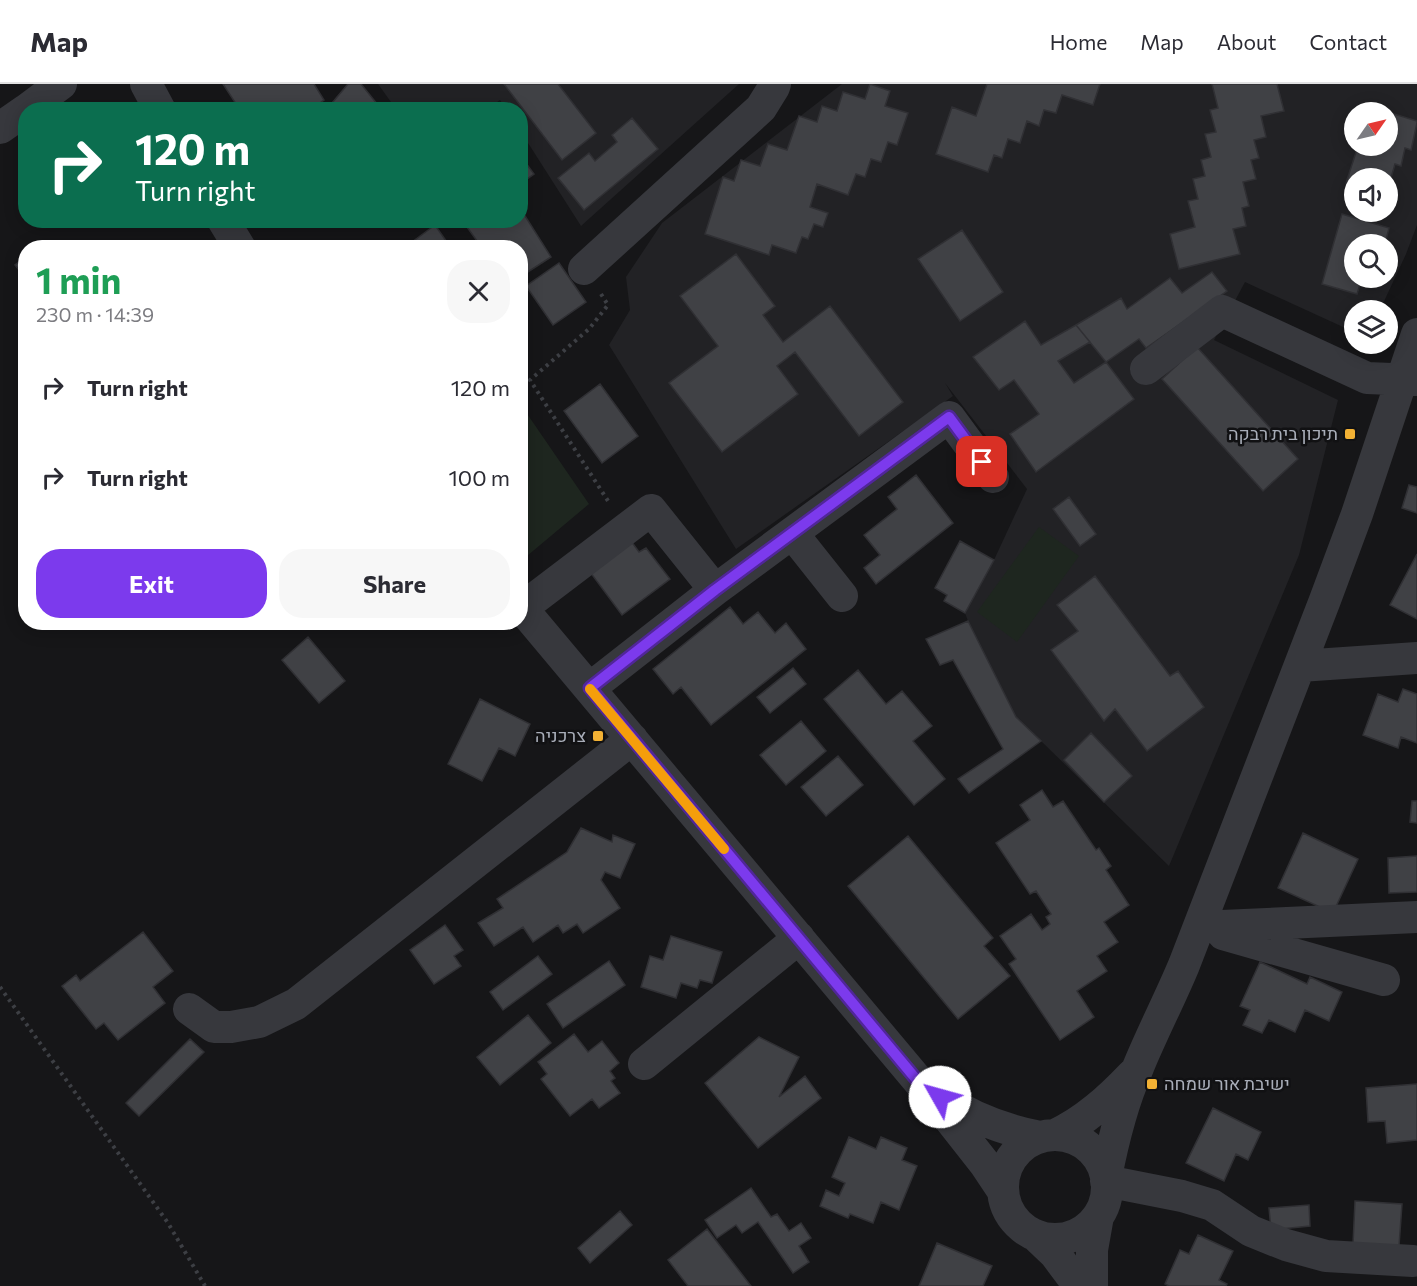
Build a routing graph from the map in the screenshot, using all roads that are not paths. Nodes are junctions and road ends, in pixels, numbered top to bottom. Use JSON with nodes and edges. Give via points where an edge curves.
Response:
{"nodes":[{"id":1,"x":61,"y":84,"type":"edge"},
{"id":2,"x":146,"y":84,"type":"edge"},
{"id":3,"x":775,"y":84,"type":"edge"},
{"id":4,"x":37,"y":102,"type":"edge"},
{"id":5,"x":156,"y":102,"type":"edge"},
{"id":6,"x":18,"y":116,"type":"edge"},
{"id":7,"x":0,"y":128,"type":"edge"},
{"id":8,"x":584,"y":269,"type":"road end"},
{"id":9,"x":1417,"y":334,"type":"edge"},
{"id":10,"x":1146,"y":369,"type":"dead end"},
{"id":11,"x":1409,"y":380,"type":"edge"},
{"id":12,"x":993,"y":477,"type":"dead end"},
{"id":13,"x":792,"y":533,"type":"junction"},
{"id":14,"x":715,"y":590,"type":"junction"},
{"id":15,"x":842,"y":596,"type":"dead end"},
{"id":16,"x":528,"y":602,"type":"edge"},
{"id":17,"x":528,"y":615,"type":"edge"},
{"id":18,"x":1417,"y":658,"type":"edge"},
{"id":19,"x":1300,"y":666,"type":"junction"},
{"id":20,"x":590,"y":688,"type":"junction"},
{"id":21,"x":632,"y":739,"type":"junction"},
{"id":22,"x":1417,"y":917,"type":"edge"},
{"id":23,"x":1199,"y":927,"type":"junction"},
{"id":24,"x":799,"y":939,"type":"junction"},
{"id":25,"x":1384,"y":980,"type":"dead end"},
{"id":26,"x":189,"y":1009,"type":"dead end"},
{"id":27,"x":644,"y":1064,"type":"dead end"},
{"id":28,"x":1137,"y":1070,"type":"junction"},
{"id":29,"x":916,"y":1079,"type":"junction"},
{"id":30,"x":1047,"y":1136,"type":"junction"},
{"id":31,"x":1106,"y":1179,"type":"junction"},
{"id":32,"x":1003,"y":1191,"type":"junction"},
{"id":33,"x":1098,"y":1216,"type":"junction"},
{"id":34,"x":1035,"y":1235,"type":"junction"},
{"id":35,"x":1413,"y":1261,"type":"dead end"},
{"id":36,"x":1079,"y":1286,"type":"edge"},
{"id":37,"x":1092,"y":1286,"type":"edge"}],
"edges":[{"from":1,"to":4,"type":"street"},
{"from":2,"to":5,"type":"street"},
{"from":3,"to":8,"type":"street","via":[[760,108]]},
{"from":6,"to":7,"type":"street"},
{"from":9,"to":11,"type":"street"},
{"from":10,"to":11,"type":"street","via":[[1222,311],[1367,378]]},
{"from":11,"to":19,"type":"street"},
{"from":12,"to":13,"type":"street","via":[[949,417]]},
{"from":13,"to":14,"type":"street"},
{"from":13,"to":15,"type":"street"},
{"from":14,"to":16,"type":"street","via":[[651,510]]},
{"from":14,"to":20,"type":"street"},
{"from":17,"to":20,"type":"street"},
{"from":18,"to":19,"type":"street"},
{"from":19,"to":23,"type":"street"},
{"from":20,"to":21,"type":"street"},
{"from":21,"to":24,"type":"street"},
{"from":21,"to":26,"type":"street","via":[[296,1004],[259,1022],[231,1027],[214,1027]]},
{"from":22,"to":23,"type":"street"},
{"from":23,"to":25,"type":"street"},
{"from":23,"to":28,"type":"street"},
{"from":24,"to":27,"type":"street"},
{"from":24,"to":29,"type":"street"},
{"from":28,"to":30,"type":"street","via":[[1095,1110],[1069,1128]]},
{"from":28,"to":31,"type":"street","via":[[1119,1122]]},
{"from":29,"to":30,"type":"street","via":[[969,1114],[1003,1128]]},
{"from":29,"to":32,"type":"street"},
{"from":30,"to":31,"type":"street","via":[[1074,1138],[1091,1149]]},
{"from":30,"to":32,"type":"street","via":[[1025,1143],[1011,1158],[1003,1177]]},
{"from":31,"to":33,"type":"street","via":[[1106,1197]]},
{"from":31,"to":35,"type":"street","via":[[1212,1205],[1251,1231],[1326,1256]]},
{"from":32,"to":34,"type":"street","via":[[1011,1216]]},
{"from":33,"to":34,"type":"street","via":[[1074,1235],[1055,1240]]},
{"from":33,"to":37,"type":"street","via":[[1092,1250]]},
{"from":34,"to":36,"type":"street"}]}
